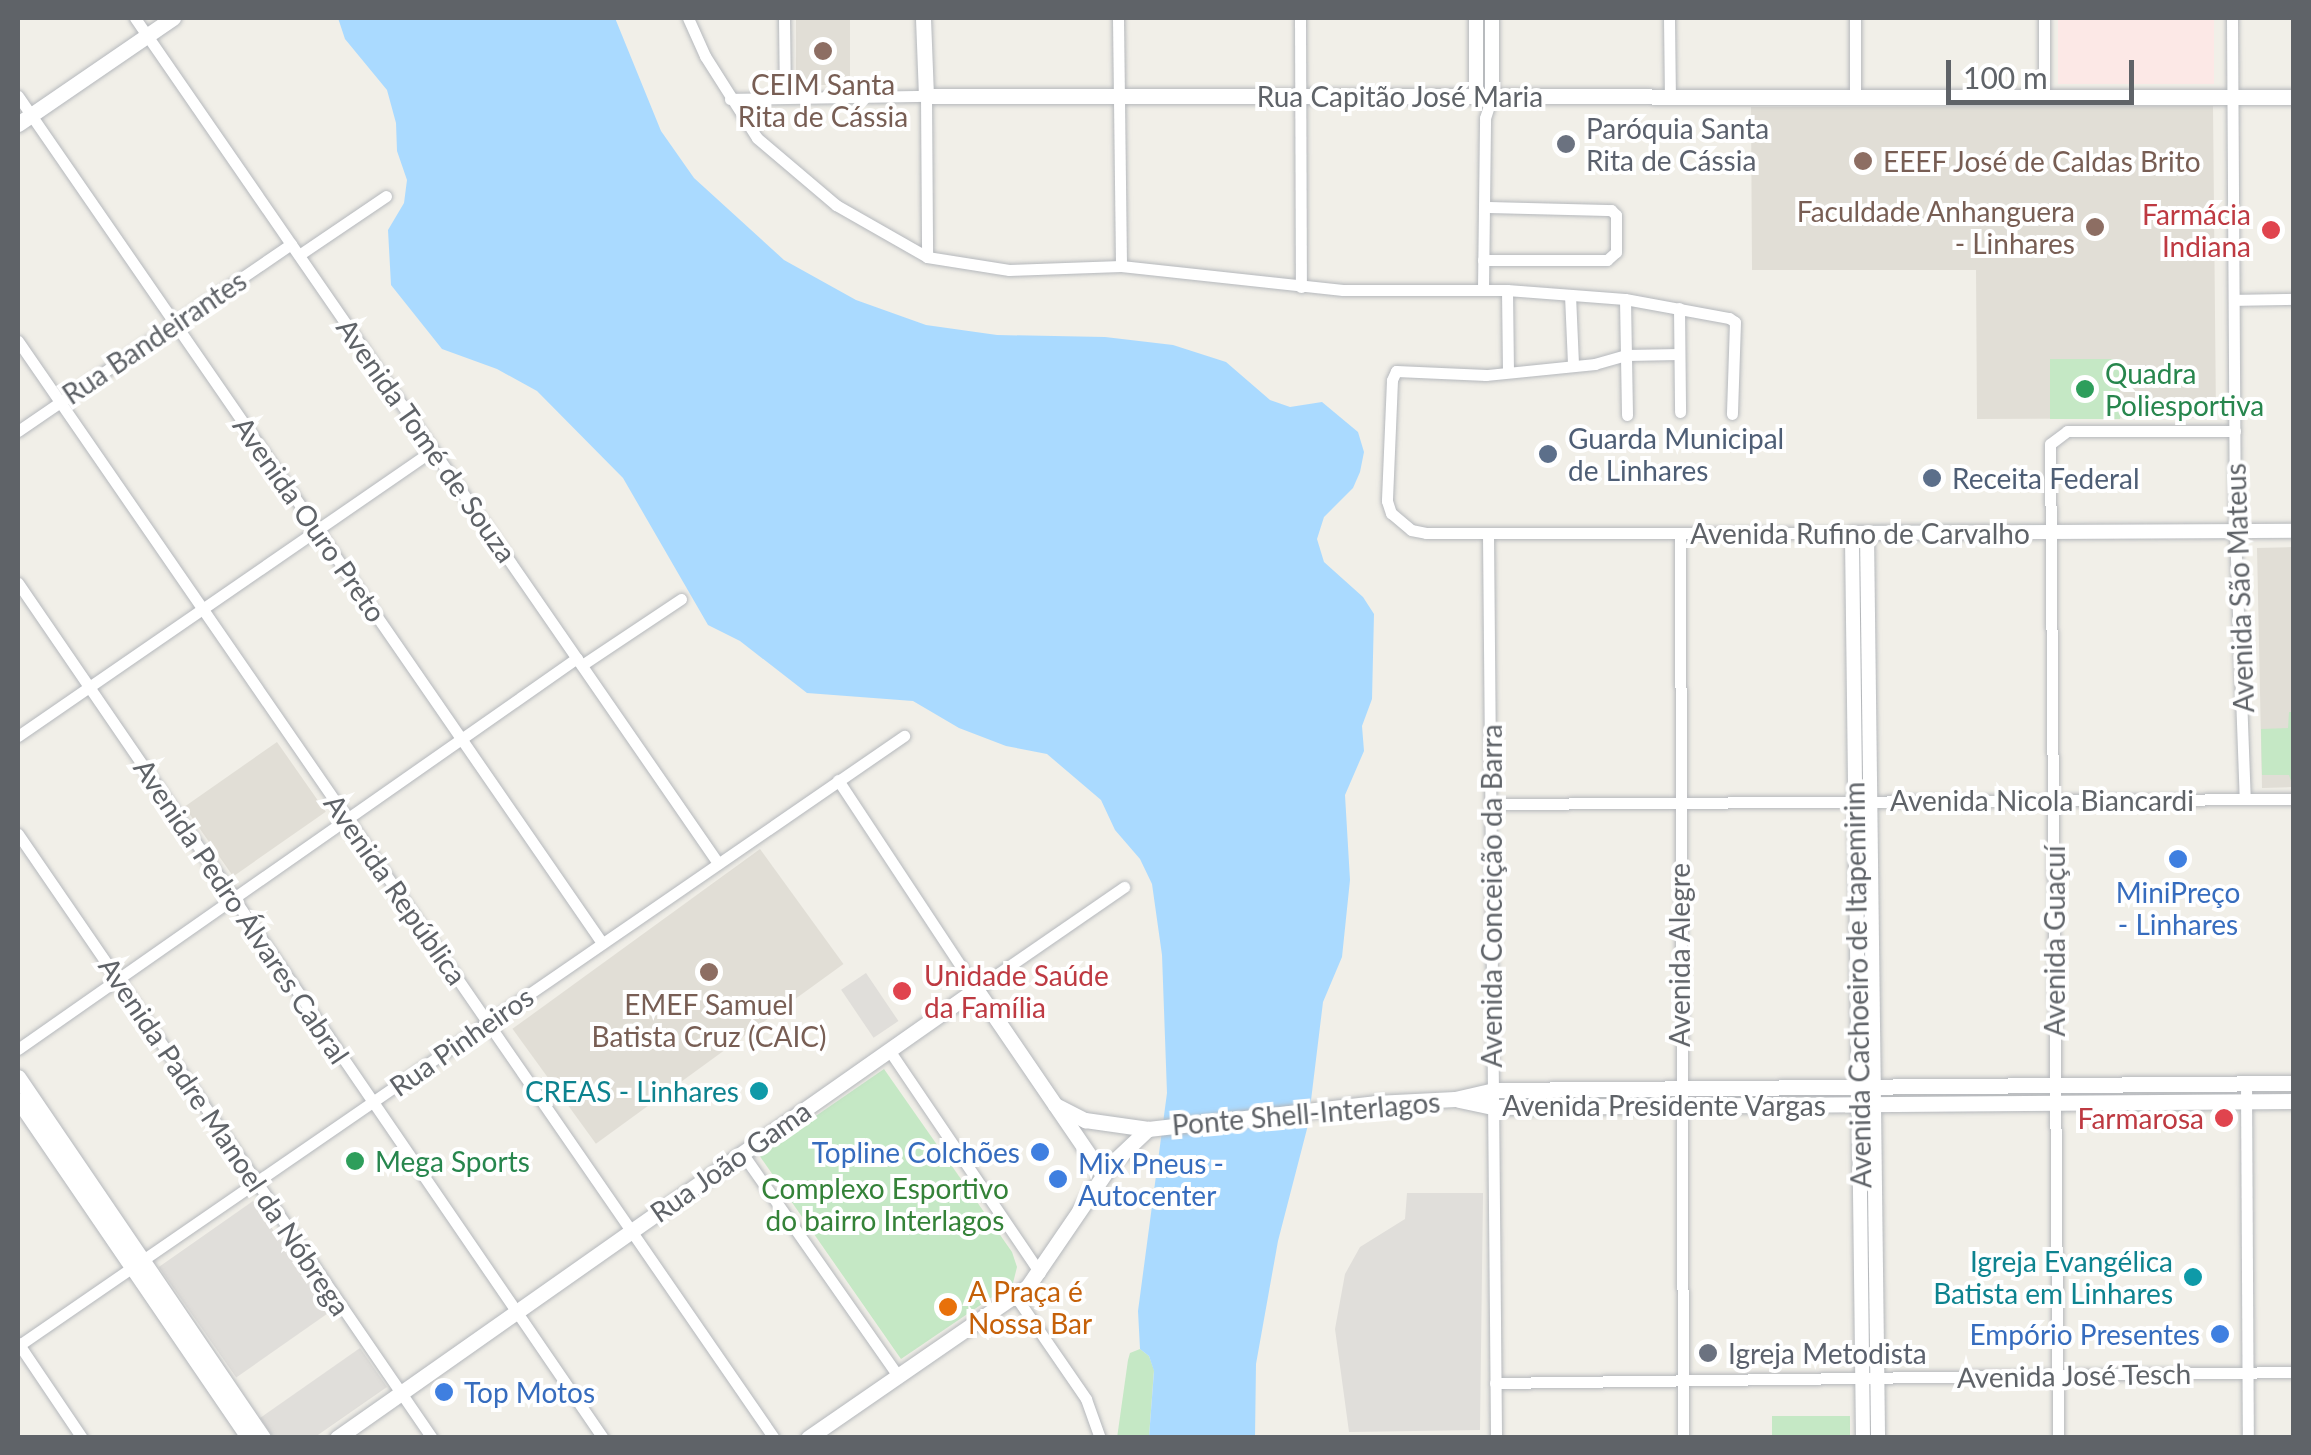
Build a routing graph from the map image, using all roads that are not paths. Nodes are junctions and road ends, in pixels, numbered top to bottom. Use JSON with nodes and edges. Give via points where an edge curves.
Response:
{"nodes":[{"id":1,"x":135,"y":18,"type":"edge"},
{"id":2,"x":173,"y":18,"type":"edge"},
{"id":3,"x":688,"y":18,"type":"edge"},
{"id":4,"x":784,"y":18,"type":"edge"},
{"id":5,"x":924,"y":18,"type":"edge"},
{"id":6,"x":1118,"y":18,"type":"edge"},
{"id":7,"x":1300,"y":18,"type":"edge"},
{"id":8,"x":1476,"y":18,"type":"edge"},
{"id":9,"x":1492,"y":18,"type":"edge"},
{"id":10,"x":1669,"y":18,"type":"edge"},
{"id":11,"x":1855,"y":18,"type":"edge"},
{"id":12,"x":2044,"y":18,"type":"edge"},
{"id":13,"x":2232,"y":18,"type":"edge"},
{"id":14,"x":147,"y":34,"type":"junction"},
{"id":15,"x":18,"y":96,"type":"edge"},
{"id":16,"x":926,"y":96,"type":"junction"},
{"id":17,"x":1119,"y":96,"type":"junction"},
{"id":18,"x":1300,"y":96,"type":"junction"},
{"id":19,"x":1484,"y":96,"type":"junction"},
{"id":20,"x":1670,"y":96,"type":"junction"},
{"id":21,"x":1855,"y":96,"type":"junction"},
{"id":22,"x":2044,"y":97,"type":"junction"},
{"id":23,"x":2233,"y":97,"type":"junction"},
{"id":24,"x":2294,"y":97,"type":"edge"},
{"id":25,"x":785,"y":98,"type":"junction"},
{"id":26,"x":730,"y":99,"type":"junction"},
{"id":27,"x":24,"y":120,"type":"edge"},
{"id":28,"x":386,"y":196,"type":"dead end"},
{"id":29,"x":1484,"y":207,"type":"junction"},
{"id":30,"x":295,"y":250,"type":"junction"},
{"id":31,"x":927,"y":256,"type":"junction"},
{"id":32,"x":1483,"y":260,"type":"junction"},
{"id":33,"x":1120,"y":266,"type":"junction"},
{"id":34,"x":1301,"y":287,"type":"junction"},
{"id":35,"x":1483,"y":288,"type":"junction"},
{"id":36,"x":1507,"y":290,"type":"junction"},
{"id":37,"x":1570,"y":295,"type":"junction"},
{"id":38,"x":1625,"y":299,"type":"junction"},
{"id":39,"x":2294,"y":299,"type":"edge"},
{"id":40,"x":2234,"y":300,"type":"junction"},
{"id":41,"x":1679,"y":308,"type":"junction"},
{"id":42,"x":175,"y":324,"type":"junction"},
{"id":43,"x":18,"y":342,"type":"edge"},
{"id":44,"x":1680,"y":354,"type":"junction"},
{"id":45,"x":1626,"y":355,"type":"junction"},
{"id":46,"x":1573,"y":365,"type":"junction"},
{"id":47,"x":1508,"y":372,"type":"junction"},
{"id":48,"x":60,"y":402,"type":"junction"},
{"id":49,"x":1680,"y":412,"type":"dead end"},
{"id":50,"x":1628,"y":414,"type":"dead end"},
{"id":51,"x":1732,"y":414,"type":"dead end"},
{"id":52,"x":18,"y":431,"type":"edge"},
{"id":53,"x":2235,"y":431,"type":"junction"},
{"id":54,"x":434,"y":450,"type":"junction"},
{"id":55,"x":317,"y":530,"type":"junction"},
{"id":56,"x":2051,"y":532,"type":"junction"},
{"id":57,"x":2236,"y":532,"type":"junction"},
{"id":58,"x":2294,"y":532,"type":"edge"},
{"id":59,"x":1680,"y":533,"type":"junction"},
{"id":60,"x":1860,"y":533,"type":"junction"},
{"id":61,"x":1488,"y":534,"type":"junction"},
{"id":62,"x":18,"y":584,"type":"edge"},
{"id":63,"x":682,"y":599,"type":"dead end"},
{"id":64,"x":202,"y":609,"type":"junction"},
{"id":65,"x":579,"y":662,"type":"junction"},
{"id":66,"x":88,"y":687,"type":"junction"},
{"id":67,"x":18,"y":736,"type":"edge"},
{"id":68,"x":904,"y":736,"type":"dead end"},
{"id":69,"x":461,"y":739,"type":"junction"},
{"id":70,"x":838,"y":780,"type":"junction"},
{"id":71,"x":2245,"y":799,"type":"junction"},
{"id":72,"x":2053,"y":800,"type":"junction"},
{"id":73,"x":2294,"y":800,"type":"edge"},
{"id":74,"x":1863,"y":802,"type":"junction"},
{"id":75,"x":1678,"y":803,"type":"junction"},
{"id":76,"x":1490,"y":804,"type":"junction"},
{"id":77,"x":347,"y":819,"type":"junction"},
{"id":78,"x":18,"y":834,"type":"edge"},
{"id":79,"x":718,"y":863,"type":"junction"},
{"id":80,"x":1124,"y":887,"type":"dead end"},
{"id":81,"x":233,"y":898,"type":"junction"},
{"id":82,"x":602,"y":943,"type":"junction"},
{"id":83,"x":117,"y":979,"type":"junction"},
{"id":84,"x":976,"y":989,"type":"junction"},
{"id":85,"x":487,"y":1022,"type":"junction"},
{"id":86,"x":18,"y":1049,"type":"edge"},
{"id":87,"x":888,"y":1050,"type":"junction"},
{"id":88,"x":18,"y":1078,"type":"edge"},
{"id":89,"x":2294,"y":1083,"type":"edge"},
{"id":90,"x":2056,"y":1084,"type":"junction"},
{"id":91,"x":2246,"y":1084,"type":"junction"},
{"id":92,"x":1866,"y":1086,"type":"junction"},
{"id":93,"x":1680,"y":1088,"type":"junction"},
{"id":94,"x":1492,"y":1090,"type":"junction"},
{"id":95,"x":1454,"y":1099,"type":"junction"},
{"id":96,"x":18,"y":1100,"type":"edge"},
{"id":97,"x":372,"y":1102,"type":"junction"},
{"id":98,"x":2246,"y":1102,"type":"junction"},
{"id":99,"x":2294,"y":1102,"type":"edge"},
{"id":100,"x":2056,"y":1103,"type":"junction"},
{"id":101,"x":1054,"y":1104,"type":"junction"},
{"id":102,"x":1866,"y":1104,"type":"junction"},
{"id":103,"x":1680,"y":1106,"type":"junction"},
{"id":104,"x":1493,"y":1107,"type":"junction"},
{"id":105,"x":1152,"y":1128,"type":"junction"},
{"id":106,"x":742,"y":1153,"type":"junction"},
{"id":107,"x":1103,"y":1175,"type":"junction"},
{"id":108,"x":256,"y":1182,"type":"junction"},
{"id":109,"x":631,"y":1231,"type":"junction"},
{"id":110,"x":137,"y":1264,"type":"junction"},
{"id":111,"x":1040,"y":1273,"type":"junction"},
{"id":112,"x":1016,"y":1297,"type":"junction"},
{"id":113,"x":516,"y":1312,"type":"junction"},
{"id":114,"x":18,"y":1345,"type":"edge"},
{"id":115,"x":2294,"y":1372,"type":"edge"},
{"id":116,"x":2248,"y":1373,"type":"junction"},
{"id":117,"x":898,"y":1376,"type":"junction"},
{"id":118,"x":2058,"y":1376,"type":"junction"},
{"id":119,"x":1870,"y":1378,"type":"junction"},
{"id":120,"x":1682,"y":1381,"type":"junction"},
{"id":121,"x":1495,"y":1383,"type":"junction"},
{"id":122,"x":401,"y":1392,"type":"junction"},
{"id":123,"x":82,"y":1438,"type":"edge"},
{"id":124,"x":249,"y":1438,"type":"edge"},
{"id":125,"x":264,"y":1438,"type":"edge"},
{"id":126,"x":337,"y":1438,"type":"edge"},
{"id":127,"x":432,"y":1438,"type":"edge"},
{"id":128,"x":602,"y":1438,"type":"edge"},
{"id":129,"x":774,"y":1438,"type":"edge"},
{"id":130,"x":808,"y":1438,"type":"edge"},
{"id":131,"x":1100,"y":1438,"type":"edge"},
{"id":132,"x":1496,"y":1438,"type":"edge"},
{"id":133,"x":1683,"y":1438,"type":"edge"},
{"id":134,"x":1863,"y":1438,"type":"edge"},
{"id":135,"x":1878,"y":1438,"type":"edge"},
{"id":136,"x":2058,"y":1438,"type":"edge"},
{"id":137,"x":2248,"y":1438,"type":"edge"}],
"edges":[{"from":1,"to":14,"type":"street","name":"Avenida Tomé de Souza"},
{"from":2,"to":14,"type":"main road"},
{"from":3,"to":26,"type":"street"},
{"from":4,"to":25,"type":"street"},
{"from":5,"to":16,"type":"main road"},
{"from":6,"to":17,"type":"street"},
{"from":7,"to":18,"type":"street"},
{"from":8,"to":19,"type":"street"},
{"from":9,"to":19,"type":"street"},
{"from":10,"to":20,"type":"street"},
{"from":11,"to":21,"type":"street"},
{"from":12,"to":22,"type":"street"},
{"from":13,"to":23,"type":"street","name":"Avenida São Mateus"},
{"from":14,"to":27,"type":"main road"},
{"from":14,"to":30,"type":"street","name":"Avenida Tomé de Souza"},
{"from":15,"to":27,"type":"street","name":"Avenida Ouro Preto"},
{"from":16,"to":17,"type":"main road","name":"Rua Capitão José Maria"},
{"from":16,"to":25,"type":"street"},
{"from":16,"to":31,"type":"street"},
{"from":17,"to":18,"type":"main road","name":"Rua Capitão José Maria"},
{"from":17,"to":33,"type":"street"},
{"from":18,"to":19,"type":"main road","name":"Rua Capitão José Maria"},
{"from":18,"to":34,"type":"street"},
{"from":19,"to":20,"type":"main road","name":"Rua Capitão José Maria"},
{"from":19,"to":29,"type":"street"},
{"from":20,"to":21,"type":"main road","name":"Rua Capitão José Maria"},
{"from":21,"to":22,"type":"main road","name":"Rua Capitão José Maria"},
{"from":22,"to":23,"type":"main road","name":"Rua Capitão José Maria"},
{"from":23,"to":24,"type":"main road","name":"Rua Capitão José Maria"},
{"from":23,"to":40,"type":"street","name":"Avenida São Mateus"},
{"from":25,"to":26,"type":"street"},
{"from":26,"to":31,"type":"street","via":[[788,167],[836,205]]},
{"from":27,"to":42,"type":"street","name":"Avenida Ouro Preto"},
{"from":28,"to":30,"type":"street","name":"Rua Bandeirantes"},
{"from":29,"to":32,"type":"street"},
{"from":29,"to":32,"type":"street","via":[[1608,209],[1616,215],[1616,252],[1611,259]]},
{"from":30,"to":42,"type":"street","name":"Rua Bandeirantes"},
{"from":30,"to":54,"type":"street","name":"Avenida Tomé de Souza"},
{"from":31,"to":33,"type":"street","via":[[1010,270]]},
{"from":32,"to":35,"type":"street"},
{"from":33,"to":34,"type":"street"},
{"from":34,"to":35,"type":"street"},
{"from":35,"to":36,"type":"street"},
{"from":36,"to":37,"type":"street"},
{"from":36,"to":47,"type":"street"},
{"from":37,"to":38,"type":"street"},
{"from":37,"to":46,"type":"street"},
{"from":38,"to":41,"type":"street"},
{"from":38,"to":45,"type":"street"},
{"from":39,"to":40,"type":"street"},
{"from":40,"to":53,"type":"street","name":"Avenida São Mateus"},
{"from":41,"to":44,"type":"street"},
{"from":41,"to":51,"type":"street","via":[[1732,319]]},
{"from":42,"to":48,"type":"street","name":"Rua Bandeirantes"},
{"from":42,"to":55,"type":"street","name":"Avenida Ouro Preto"},
{"from":43,"to":48,"type":"street","name":"Avenida República"},
{"from":44,"to":45,"type":"street"},
{"from":44,"to":49,"type":"street"},
{"from":45,"to":46,"type":"street"},
{"from":45,"to":50,"type":"street"},
{"from":46,"to":47,"type":"street"},
{"from":47,"to":61,"type":"street","name":"Avenida Rufino de Carvalho","via":[[1394,374],[1387,501],[1399,522],[1426,534]]},
{"from":48,"to":52,"type":"street","name":"Rua Bandeirantes"},
{"from":48,"to":64,"type":"street","name":"Avenida República"},
{"from":53,"to":56,"type":"street","name":"Avenida Guaçuí","via":[[2067,431],[2050,444]]},
{"from":53,"to":57,"type":"street","name":"Avenida São Mateus"},
{"from":54,"to":55,"type":"street"},
{"from":54,"to":65,"type":"street","name":"Avenida Tomé de Souza"},
{"from":55,"to":64,"type":"street"},
{"from":55,"to":69,"type":"street","name":"Avenida Ouro Preto"},
{"from":56,"to":57,"type":"street","name":"Avenida Rufino de Carvalho"},
{"from":56,"to":60,"type":"street","name":"Avenida Rufino de Carvalho"},
{"from":56,"to":72,"type":"street","name":"Avenida Guaçuí"},
{"from":57,"to":58,"type":"street","name":"Avenida Rufino de Carvalho"},
{"from":57,"to":71,"type":"street","name":"Avenida São Mateus"},
{"from":59,"to":60,"type":"street","name":"Avenida Rufino de Carvalho"},
{"from":59,"to":61,"type":"street","name":"Avenida Rufino de Carvalho"},
{"from":59,"to":75,"type":"street","name":"Avenida Alegre"},
{"from":60,"to":74,"type":"street","name":"Avenida Cachoeiro de Itapemirim"},
{"from":61,"to":76,"type":"street","name":"Avenida Conceição da Barra"},
{"from":62,"to":66,"type":"street","name":"Avenida Pedro Álvares Cabral"},
{"from":63,"to":65,"type":"street"},
{"from":64,"to":66,"type":"street"},
{"from":64,"to":77,"type":"street","name":"Avenida República"},
{"from":65,"to":69,"type":"street"},
{"from":65,"to":79,"type":"street","name":"Avenida Tomé de Souza"},
{"from":66,"to":67,"type":"street"},
{"from":66,"to":81,"type":"street","name":"Avenida Pedro Álvares Cabral"},
{"from":68,"to":70,"type":"street","name":"Rua Pinheiros"},
{"from":69,"to":77,"type":"street"},
{"from":69,"to":82,"type":"street","name":"Avenida Ouro Preto"},
{"from":70,"to":79,"type":"street","name":"Rua Pinheiros"},
{"from":70,"to":84,"type":"street"},
{"from":71,"to":72,"type":"street","name":"Avenida Nicola Biancardi"},
{"from":71,"to":73,"type":"street","name":"Avenida Nicola Biancardi"},
{"from":72,"to":74,"type":"street","name":"Avenida Nicola Biancardi"},
{"from":72,"to":90,"type":"street","name":"Avenida Guaçuí"},
{"from":74,"to":75,"type":"street","name":"Avenida Nicola Biancardi"},
{"from":74,"to":92,"type":"street","name":"Avenida Cachoeiro de Itapemirim"},
{"from":75,"to":76,"type":"street","name":"Avenida Nicola Biancardi"},
{"from":75,"to":93,"type":"street","name":"Avenida Alegre"},
{"from":76,"to":94,"type":"street","name":"Avenida Conceição da Barra"},
{"from":77,"to":81,"type":"street"},
{"from":77,"to":85,"type":"street","name":"Avenida República"},
{"from":78,"to":83,"type":"street","name":"Avenida Padre Manoel da Nóbrega"},
{"from":79,"to":82,"type":"street","name":"Rua Pinheiros"},
{"from":80,"to":84,"type":"street","name":"Rua João Gama"},
{"from":81,"to":83,"type":"street"},
{"from":81,"to":97,"type":"street","name":"Avenida Pedro Álvares Cabral"},
{"from":82,"to":85,"type":"street","name":"Rua Pinheiros"},
{"from":83,"to":86,"type":"street"},
{"from":83,"to":108,"type":"street","name":"Avenida Padre Manoel da Nóbrega"},
{"from":84,"to":87,"type":"main road","name":"Rua João Gama"},
{"from":84,"to":101,"type":"main road"},
{"from":85,"to":97,"type":"street","name":"Rua Pinheiros"},
{"from":85,"to":109,"type":"street","name":"Avenida República"},
{"from":87,"to":106,"type":"main road","name":"Rua João Gama"},
{"from":87,"to":111,"type":"street"},
{"from":88,"to":110,"type":"main road"},
{"from":89,"to":91,"type":"main road","name":"Avenida Presidente Vargas"},
{"from":90,"to":91,"type":"main road","name":"Avenida Presidente Vargas"},
{"from":90,"to":92,"type":"main road","name":"Avenida Presidente Vargas"},
{"from":90,"to":100,"type":"street","name":"Avenida Guaçuí"},
{"from":91,"to":98,"type":"street"},
{"from":92,"to":93,"type":"main road","name":"Avenida Presidente Vargas"},
{"from":92,"to":102,"type":"street","name":"Avenida Cachoeiro de Itapemirim"},
{"from":93,"to":94,"type":"main road","name":"Avenida Presidente Vargas"},
{"from":93,"to":103,"type":"street","name":"Avenida Alegre"},
{"from":94,"to":95,"type":"main road","name":"Avenida Presidente Vargas"},
{"from":94,"to":104,"type":"street","name":"Avenida Conceição da Barra"},
{"from":95,"to":104,"type":"main road","name":"Avenida Presidente Vargas"},
{"from":95,"to":105,"type":"main road","name":"Ponte Shell-Interlagos"},
{"from":96,"to":110,"type":"main road"},
{"from":97,"to":108,"type":"street","name":"Rua Pinheiros"},
{"from":97,"to":113,"type":"street","name":"Avenida Pedro Álvares Cabral"},
{"from":98,"to":99,"type":"main road","name":"Avenida Presidente Vargas"},
{"from":98,"to":100,"type":"main road","name":"Avenida Presidente Vargas"},
{"from":98,"to":116,"type":"street"},
{"from":100,"to":102,"type":"main road","name":"Avenida Presidente Vargas"},
{"from":100,"to":118,"type":"street","name":"Avenida Guaçuí"},
{"from":101,"to":105,"type":"main road","name":"Ponte Shell-Interlagos","via":[[1086,1120]]},
{"from":101,"to":107,"type":"main road"},
{"from":102,"to":103,"type":"main road","name":"Avenida Presidente Vargas"},
{"from":102,"to":119,"type":"street","name":"Avenida Cachoeiro de Itapemirim"},
{"from":103,"to":104,"type":"main road","name":"Avenida Presidente Vargas"},
{"from":103,"to":120,"type":"street","name":"Avenida Alegre"},
{"from":104,"to":121,"type":"street","name":"Avenida Conceição da Barra"},
{"from":105,"to":107,"type":"main road"},
{"from":106,"to":109,"type":"main road","name":"Rua João Gama"},
{"from":106,"to":117,"type":"street"},
{"from":107,"to":111,"type":"main road"},
{"from":108,"to":110,"type":"street","name":"Rua Pinheiros"},
{"from":108,"to":122,"type":"street","name":"Avenida Padre Manoel da Nóbrega"},
{"from":109,"to":113,"type":"main road","name":"Rua João Gama"},
{"from":109,"to":129,"type":"street","name":"Avenida República"},
{"from":110,"to":114,"type":"street","name":"Rua Pinheiros"},
{"from":110,"to":124,"type":"main road"},
{"from":110,"to":125,"type":"main road"},
{"from":111,"to":112,"type":"main road"},
{"from":112,"to":117,"type":"main road"},
{"from":112,"to":131,"type":"street","via":[[1086,1399]]},
{"from":113,"to":122,"type":"main road","name":"Rua João Gama"},
{"from":113,"to":128,"type":"street","name":"Avenida Pedro Álvares Cabral"},
{"from":114,"to":123,"type":"street"},
{"from":115,"to":116,"type":"street","name":"Avenida José Tesch"},
{"from":116,"to":118,"type":"street","name":"Avenida José Tesch"},
{"from":116,"to":137,"type":"street"},
{"from":117,"to":130,"type":"main road"},
{"from":118,"to":119,"type":"street","name":"Avenida José Tesch"},
{"from":118,"to":136,"type":"street","name":"Avenida Guaçuí"},
{"from":119,"to":120,"type":"street","name":"Avenida José Tesch"},
{"from":119,"to":134,"type":"street","name":"Avenida Cachoeiro de Itapemirim"},
{"from":119,"to":135,"type":"street"},
{"from":120,"to":121,"type":"street","name":"Avenida José Tesch"},
{"from":120,"to":133,"type":"street","name":"Avenida Alegre"},
{"from":121,"to":132,"type":"street","name":"Avenida Conceição da Barra"},
{"from":122,"to":126,"type":"main road","name":"Rua João Gama"},
{"from":122,"to":127,"type":"street","name":"Avenida Padre Manoel da Nóbrega"}]}
